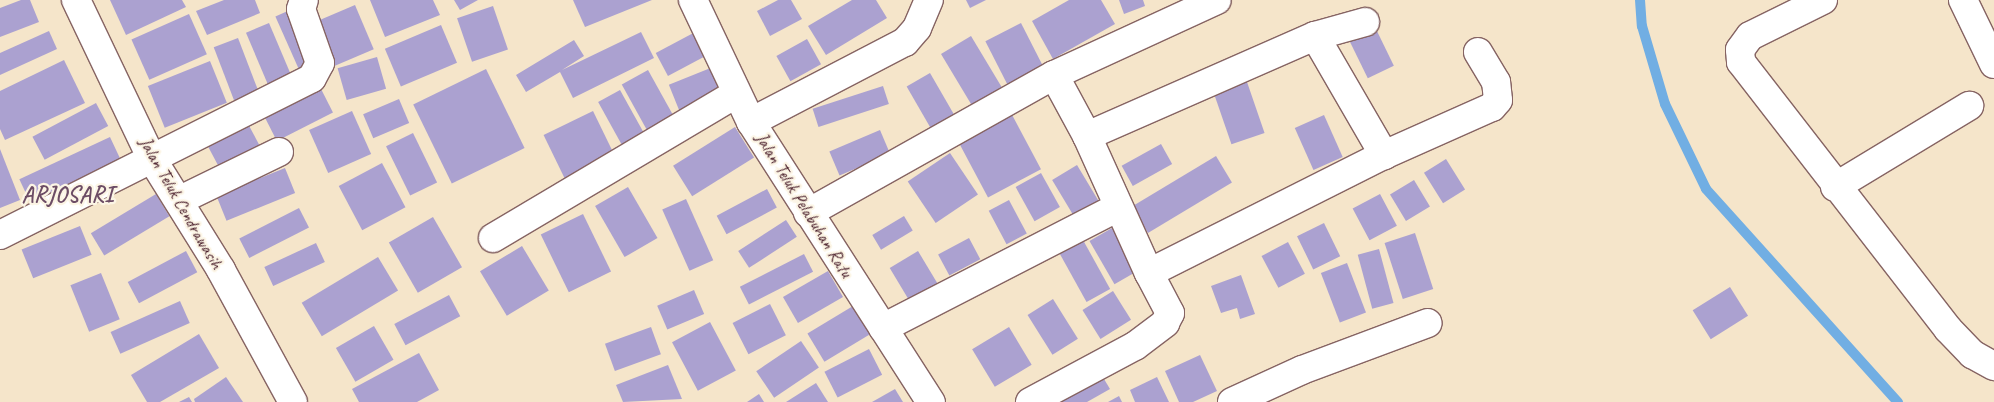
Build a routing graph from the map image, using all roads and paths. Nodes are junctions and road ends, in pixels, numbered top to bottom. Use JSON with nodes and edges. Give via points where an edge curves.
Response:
{"nodes":[{"id":1,"x":76,"y":0,"type":"edge"},
{"id":2,"x":304,"y":0,"type":"edge"},
{"id":3,"x":693,"y":0,"type":"edge"},
{"id":4,"x":929,"y":0,"type":"edge"},
{"id":5,"x":1217,"y":0,"type":"edge"},
{"id":6,"x":1823,"y":0,"type":"edge"},
{"id":7,"x":1963,"y":0,"type":"edge"},
{"id":8,"x":1365,"y":22,"type":"dead end"},
{"id":9,"x":1315,"y":36,"type":"junction"},
{"id":10,"x":1478,"y":52,"type":"dead end"},
{"id":11,"x":1994,"y":64,"type":"edge"},
{"id":12,"x":1054,"y":75,"type":"junction"},
{"id":13,"x":736,"y":94,"type":"junction"},
{"id":14,"x":1969,"y":106,"type":"dead end"},
{"id":15,"x":751,"y":122,"type":"junction"},
{"id":16,"x":1087,"y":136,"type":"junction"},
{"id":17,"x":279,"y":152,"type":"dead end"},
{"id":18,"x":1384,"y":155,"type":"junction"},
{"id":19,"x":152,"y":158,"type":"junction"},
{"id":20,"x":1835,"y":187,"type":"junction"},
{"id":21,"x":180,"y":200,"type":"junction"},
{"id":22,"x":1118,"y":206,"type":"junction"},
{"id":23,"x":808,"y":213,"type":"junction"},
{"id":24,"x":0,"y":235,"type":"edge"},
{"id":25,"x":493,"y":238,"type":"dead end"},
{"id":26,"x":1148,"y":273,"type":"junction"},
{"id":27,"x":1428,"y":322,"type":"dead end"},
{"id":28,"x":883,"y":328,"type":"junction"},
{"id":29,"x":1994,"y":366,"type":"edge"},
{"id":30,"x":928,"y":401,"type":"edge"},
{"id":31,"x":293,"y":402,"type":"edge"},
{"id":32,"x":1030,"y":402,"type":"edge"},
{"id":33,"x":1232,"y":402,"type":"edge"}],
"edges":[{"from":1,"to":19,"type":"street","name":"Jalan Teluk Cendrawasih"},
{"from":2,"to":19,"type":"street","via":[[301,9],[320,63],[315,75]]},
{"from":3,"to":13,"type":"street","name":"Jalan Teluk Pelabuhan Ratu"},
{"from":4,"to":15,"type":"street","via":[[917,28],[906,42]]},
{"from":5,"to":12,"type":"street"},
{"from":6,"to":20,"type":"street","via":[[1750,36],[1740,54],[1743,66]]},
{"from":7,"to":11,"type":"street"},
{"from":8,"to":9,"type":"street"},
{"from":9,"to":16,"type":"street"},
{"from":9,"to":18,"type":"street"},
{"from":10,"to":18,"type":"street","via":[[1496,82],[1498,100],[1495,104]]},
{"from":12,"to":16,"type":"street"},
{"from":12,"to":23,"type":"street"},
{"from":13,"to":15,"type":"street","name":"Jalan Teluk Pelabuhan Ratu"},
{"from":13,"to":25,"type":"street"},
{"from":14,"to":20,"type":"street"},
{"from":15,"to":23,"type":"street","name":"Jalan Teluk Pelabuhan Ratu"},
{"from":16,"to":22,"type":"street"},
{"from":17,"to":21,"type":"street"},
{"from":18,"to":26,"type":"street"},
{"from":19,"to":21,"type":"street","name":"Jalan Teluk Cendrawasih"},
{"from":19,"to":24,"type":"street"},
{"from":20,"to":29,"type":"street","via":[[1948,329],[1972,354]]},
{"from":21,"to":31,"type":"street","name":"Jalan Teluk Cendrawasih"},
{"from":22,"to":26,"type":"street"},
{"from":22,"to":28,"type":"street"},
{"from":23,"to":28,"type":"street","name":"Jalan Teluk Pelabuhan Ratu"},
{"from":26,"to":32,"type":"street","via":[[1170,313],[1165,323],[1135,346]]},
{"from":27,"to":33,"type":"street","via":[[1302,370]]},
{"from":28,"to":30,"type":"street","name":"Jalan Teluk Pelabuhan Ratu"}]}
